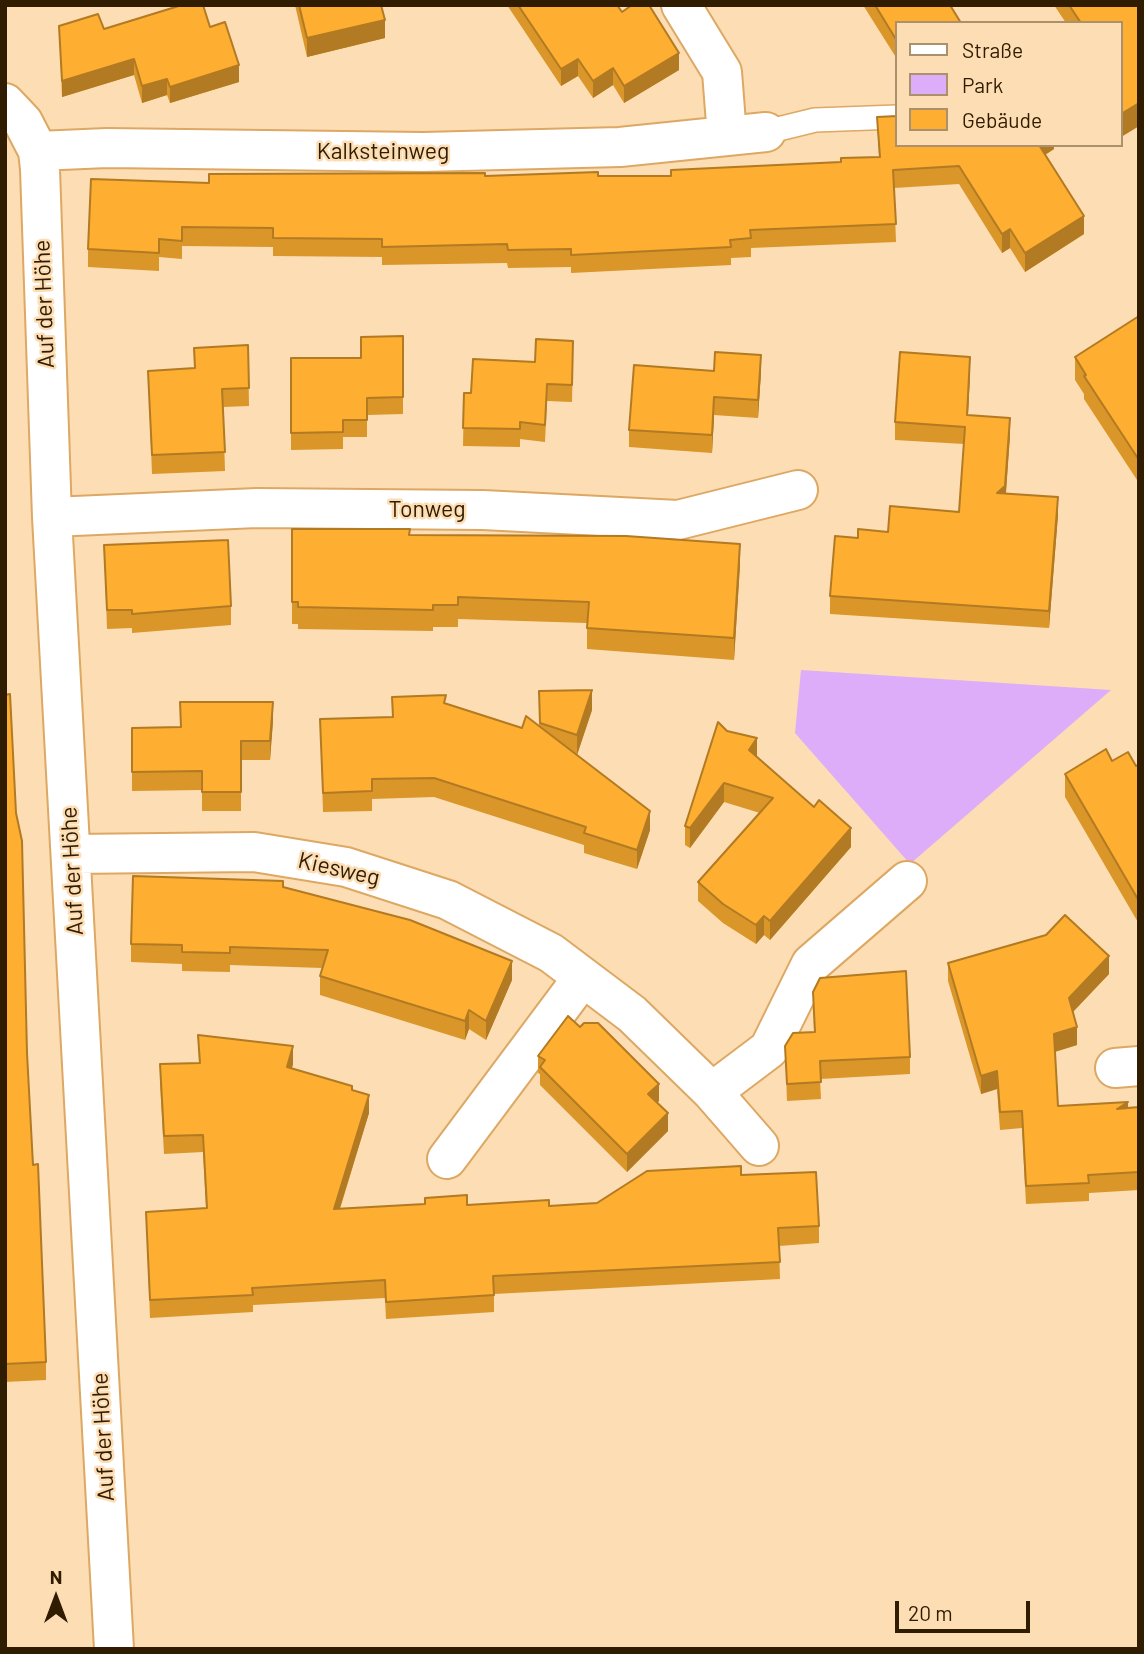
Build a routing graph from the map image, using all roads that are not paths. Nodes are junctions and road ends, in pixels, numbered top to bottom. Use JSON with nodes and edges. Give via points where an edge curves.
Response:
{"nodes":[{"id":1,"x":681,"y":5,"type":"edge"},
{"id":2,"x":5,"y":103,"type":"edge"},
{"id":3,"x":895,"y":117,"type":"edge"},
{"id":4,"x":766,"y":132,"type":"joint"},
{"id":5,"x":727,"y":136,"type":"junction"},
{"id":6,"x":38,"y":151,"type":"junction"},
{"id":7,"x":798,"y":490,"type":"dead end"},
{"id":8,"x":52,"y":517,"type":"junction"},
{"id":9,"x":71,"y":854,"type":"junction"},
{"id":10,"x":907,"y":881,"type":"dead end"},
{"id":11,"x":583,"y":977,"type":"junction"},
{"id":12,"x":712,"y":1092,"type":"junction"},
{"id":13,"x":759,"y":1146,"type":"dead end"},
{"id":14,"x":447,"y":1158,"type":"dead end"},
{"id":15,"x":114,"y":1649,"type":"edge"}],
"edges":[{"from":1,"to":5,"type":"street","via":[[722,72]]},
{"from":2,"to":6,"type":"street","name":"Auf der Höhe","via":[[23,122]]},
{"from":3,"to":4,"type":"lane","via":[[815,120]]},
{"from":4,"to":5,"type":"street","name":"Kalksteinweg"},
{"from":5,"to":6,"type":"street","name":"Kalksteinweg","via":[[620,147],[423,152]]},
{"from":6,"to":8,"type":"street","name":"Auf der Höhe"},
{"from":7,"to":8,"type":"street","name":"Tonweg","via":[[678,520],[483,510],[270,508]]},
{"from":8,"to":9,"type":"street","name":"Auf der Höhe"},
{"from":9,"to":11,"type":"street","name":"Kiesweg","via":[[254,852],[346,867],[448,900],[551,953]]},
{"from":9,"to":15,"type":"street","name":"Auf der Höhe"},
{"from":10,"to":12,"type":"street","via":[[811,964],[769,1049]]},
{"from":11,"to":12,"type":"street","name":"Kiesweg","via":[[632,1014]]},
{"from":11,"to":14,"type":"street"},
{"from":12,"to":13,"type":"street","name":"Kiesweg"}]}
